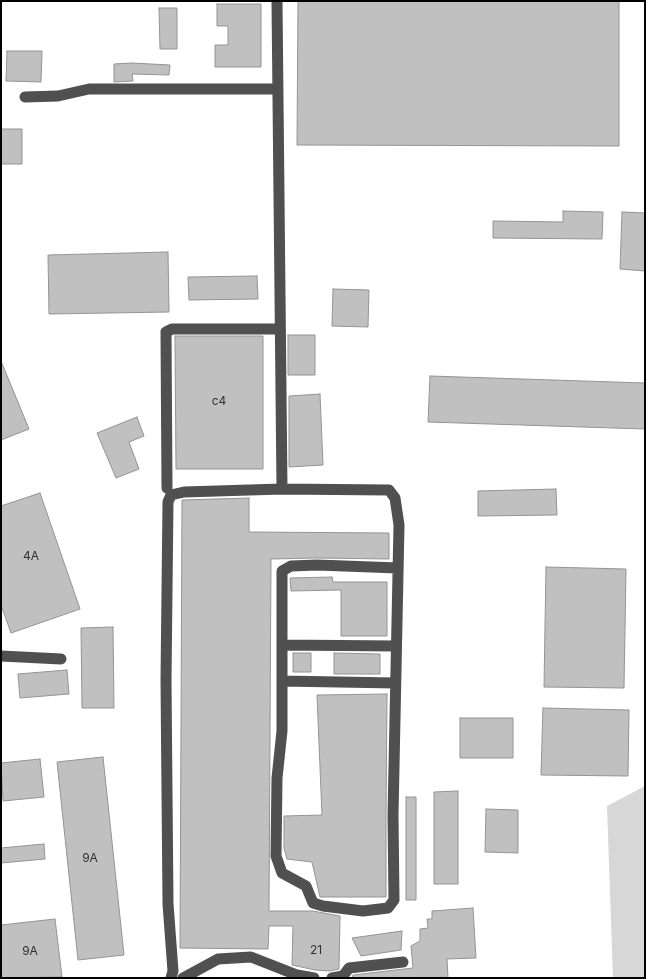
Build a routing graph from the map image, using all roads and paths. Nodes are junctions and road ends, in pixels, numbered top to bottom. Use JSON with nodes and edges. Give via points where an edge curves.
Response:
{"nodes":[{"id":1,"x":277,"y":1,"type":"edge"},
{"id":2,"x":278,"y":90,"type":"junction"},
{"id":3,"x":25,"y":96,"type":"dead end"},
{"id":4,"x":280,"y":329,"type":"junction"},
{"id":5,"x":167,"y":488,"type":"dead end"},
{"id":6,"x":282,"y":489,"type":"junction"},
{"id":7,"x":398,"y":568,"type":"junction"},
{"id":8,"x":282,"y":645,"type":"junction"},
{"id":9,"x":396,"y":646,"type":"junction"},
{"id":10,"x":1,"y":656,"type":"edge"},
{"id":11,"x":61,"y":659,"type":"dead end"},
{"id":12,"x":282,"y":681,"type":"junction"},
{"id":13,"x":395,"y":683,"type":"junction"},
{"id":14,"x":403,"y":962,"type":"dead end"},
{"id":15,"x":171,"y":978,"type":"edge"},
{"id":16,"x":183,"y":978,"type":"edge"},
{"id":17,"x":314,"y":978,"type":"edge"},
{"id":18,"x":332,"y":978,"type":"edge"}],
"edges":[{"from":1,"to":2,"type":"lane"},
{"from":2,"to":3,"type":"lane","via":[[89,88],[58,96]]},
{"from":2,"to":4,"type":"lane"},
{"from":4,"to":5,"type":"lane","via":[[172,329],[166,332]]},
{"from":4,"to":6,"type":"lane"},
{"from":6,"to":7,"type":"lane","via":[[389,490],[395,498],[399,524]]},
{"from":6,"to":15,"type":"lane","via":[[184,492],[171,496],[168,502],[166,700]]},
{"from":7,"to":8,"type":"lane","via":[[317,565],[291,566],[282,571]]},
{"from":7,"to":9,"type":"lane"},
{"from":8,"to":9,"type":"lane"},
{"from":8,"to":12,"type":"lane"},
{"from":9,"to":13,"type":"lane"},
{"from":10,"to":11,"type":"lane"},
{"from":12,"to":13,"type":"lane"},
{"from":12,"to":13,"type":"lane","via":[[276,856],[282,873],[306,886],[313,903],[363,911],[388,908],[394,900]]},
{"from":14,"to":18,"type":"lane","via":[[349,968],[342,976]]},
{"from":16,"to":17,"type":"lane","via":[[218,959],[251,957],[297,975]]}]}
